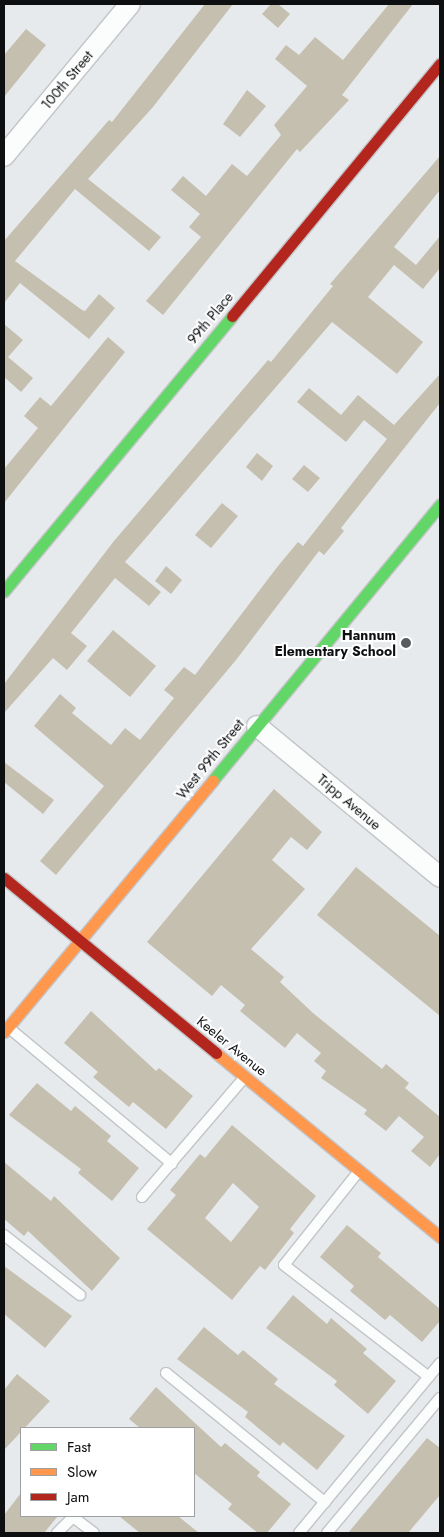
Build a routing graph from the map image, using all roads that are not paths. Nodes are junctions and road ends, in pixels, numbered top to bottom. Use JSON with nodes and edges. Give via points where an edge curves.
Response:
{"nodes":[{"id":1,"x":130,"y":4,"type":"edge"},
{"id":2,"x":440,"y":64,"type":"edge"},
{"id":3,"x":4,"y":155,"type":"edge"},
{"id":4,"x":440,"y":505,"type":"edge"},
{"id":5,"x":4,"y":591,"type":"edge"},
{"id":6,"x":257,"y":726,"type":"junction"},
{"id":7,"x":440,"y":877,"type":"edge"},
{"id":8,"x":4,"y":878,"type":"edge"},
{"id":9,"x":80,"y":940,"type":"junction"},
{"id":10,"x":6,"y":1030,"type":"edge"},
{"id":11,"x":245,"y":1077,"type":"junction"},
{"id":12,"x":172,"y":1164,"type":"junction"},
{"id":13,"x":359,"y":1170,"type":"junction"},
{"id":14,"x":142,"y":1197,"type":"dead end"},
{"id":15,"x":4,"y":1235,"type":"edge"},
{"id":16,"x":440,"y":1237,"type":"edge"},
{"id":17,"x":80,"y":1295,"type":"dead end"},
{"id":18,"x":440,"y":1363,"type":"edge"},
{"id":19,"x":166,"y":1374,"type":"dead end"},
{"id":20,"x":429,"y":1377,"type":"junction"},
{"id":21,"x":438,"y":1404,"type":"edge"},
{"id":22,"x":325,"y":1502,"type":"junction"},
{"id":23,"x":73,"y":1517,"type":"edge"},
{"id":24,"x":75,"y":1517,"type":"edge"},
{"id":25,"x":57,"y":1533,"type":"edge"},
{"id":26,"x":94,"y":1533,"type":"edge"},
{"id":27,"x":299,"y":1533,"type":"edge"},
{"id":28,"x":327,"y":1533,"type":"edge"}],
"edges":[{"from":1,"to":3,"type":"street","name":"100th Street"},
{"from":2,"to":5,"type":"street","name":"99th Place"},
{"from":4,"to":6,"type":"street","name":"West 99th Street"},
{"from":6,"to":7,"type":"street","name":"Tripp Avenue"},
{"from":6,"to":9,"type":"street","name":"West 99th Street"},
{"from":8,"to":9,"type":"street","name":"Keeler Avenue"},
{"from":9,"to":10,"type":"street","name":"West 99th Street"},
{"from":9,"to":11,"type":"street","name":"Keeler Avenue"},
{"from":10,"to":12,"type":"lane"},
{"from":11,"to":12,"type":"lane"},
{"from":11,"to":13,"type":"street","name":"Keeler Avenue"},
{"from":12,"to":14,"type":"lane"},
{"from":13,"to":16,"type":"street","name":"Keeler Avenue"},
{"from":13,"to":20,"type":"lane","via":[[284,1265]]},
{"from":15,"to":17,"type":"lane"},
{"from":18,"to":20,"type":"lane"},
{"from":19,"to":22,"type":"lane"},
{"from":20,"to":22,"type":"lane"},
{"from":21,"to":28,"type":"lane"},
{"from":22,"to":27,"type":"lane"},
{"from":23,"to":25,"type":"lane"},
{"from":24,"to":26,"type":"lane"}]}
